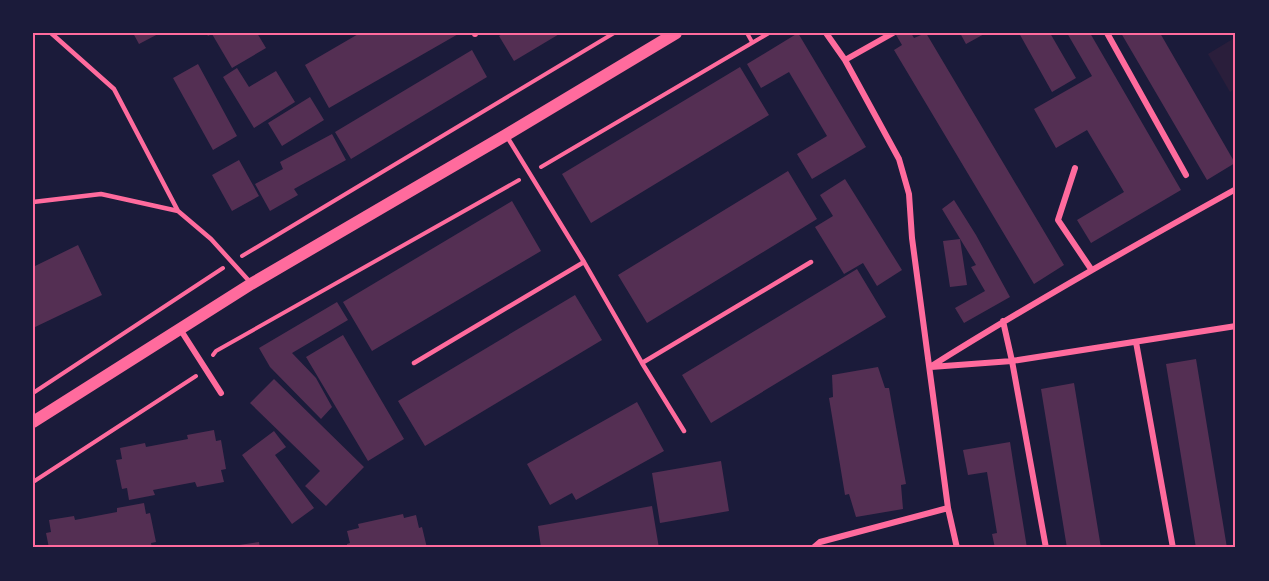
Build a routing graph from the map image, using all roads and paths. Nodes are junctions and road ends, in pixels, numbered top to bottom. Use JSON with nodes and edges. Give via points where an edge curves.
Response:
{"nodes":[{"id":1,"x":51,"y":33,"type":"edge"},
{"id":2,"x":614,"y":33,"type":"edge"},
{"id":3,"x":676,"y":33,"type":"edge"},
{"id":4,"x":747,"y":33,"type":"edge"},
{"id":5,"x":769,"y":33,"type":"edge"},
{"id":6,"x":826,"y":33,"type":"edge"},
{"id":7,"x":893,"y":33,"type":"edge"},
{"id":8,"x":1107,"y":33,"type":"edge"},
{"id":9,"x":752,"y":42,"type":"junction"},
{"id":10,"x":845,"y":60,"type":"junction"},
{"id":11,"x":506,"y":135,"type":"junction"},
{"id":12,"x":1076,"y":168,"type":"dead end"},
{"id":13,"x":530,"y":174,"type":"junction"},
{"id":14,"x":1186,"y":175,"type":"dead end"},
{"id":15,"x":1236,"y":189,"type":"edge"},
{"id":16,"x":33,"y":202,"type":"edge"},
{"id":17,"x":178,"y":211,"type":"junction"},
{"id":18,"x":232,"y":262,"type":"junction"},
{"id":19,"x":584,"y":262,"type":"junction"},
{"id":20,"x":811,"y":262,"type":"dead end"},
{"id":21,"x":1091,"y":269,"type":"junction"},
{"id":22,"x":251,"y":284,"type":"junction"},
{"id":23,"x":1002,"y":321,"type":"junction"},
{"id":24,"x":1236,"y":326,"type":"edge"},
{"id":25,"x":180,"y":329,"type":"junction"},
{"id":26,"x":1136,"y":342,"type":"junction"},
{"id":27,"x":1012,"y":361,"type":"junction"},
{"id":28,"x":414,"y":363,"type":"dead end"},
{"id":29,"x":642,"y":363,"type":"junction"},
{"id":30,"x":930,"y":368,"type":"junction"},
{"id":31,"x":206,"y":369,"type":"junction"},
{"id":32,"x":33,"y":393,"type":"edge"},
{"id":33,"x":221,"y":393,"type":"dead end"},
{"id":34,"x":33,"y":422,"type":"edge"},
{"id":35,"x":684,"y":431,"type":"dead end"},
{"id":36,"x":33,"y":482,"type":"edge"},
{"id":37,"x":948,"y":508,"type":"junction"},
{"id":38,"x":813,"y":548,"type":"edge"},
{"id":39,"x":957,"y":548,"type":"edge"},
{"id":40,"x":1046,"y":548,"type":"edge"},
{"id":41,"x":1173,"y":548,"type":"edge"}],
"edges":[{"from":1,"to":17,"type":"lane","via":[[114,89]]},
{"from":2,"to":18,"type":"path"},
{"from":3,"to":11,"type":"main road"},
{"from":4,"to":9,"type":"path"},
{"from":5,"to":9,"type":"path"},
{"from":6,"to":10,"type":"street"},
{"from":7,"to":10,"type":"street"},
{"from":8,"to":14,"type":"street"},
{"from":9,"to":13,"type":"path"},
{"from":10,"to":30,"type":"street","via":[[899,159],[909,194]]},
{"from":11,"to":13,"type":"lane"},
{"from":11,"to":22,"type":"main road"},
{"from":12,"to":21,"type":"street","via":[[1058,220]]},
{"from":13,"to":19,"type":"lane"},
{"from":13,"to":31,"type":"path","via":[[216,351]]},
{"from":15,"to":21,"type":"street"},
{"from":16,"to":17,"type":"lane","via":[[100,194]]},
{"from":17,"to":18,"type":"lane"},
{"from":18,"to":22,"type":"lane"},
{"from":18,"to":32,"type":"path"},
{"from":19,"to":28,"type":"lane"},
{"from":19,"to":29,"type":"lane"},
{"from":20,"to":29,"type":"lane"},
{"from":21,"to":23,"type":"street"},
{"from":22,"to":25,"type":"main road"},
{"from":23,"to":27,"type":"street"},
{"from":23,"to":30,"type":"street"},
{"from":24,"to":26,"type":"street"},
{"from":25,"to":31,"type":"street"},
{"from":25,"to":34,"type":"main road"},
{"from":26,"to":27,"type":"street"},
{"from":26,"to":41,"type":"street"},
{"from":27,"to":30,"type":"street"},
{"from":27,"to":40,"type":"street"},
{"from":29,"to":35,"type":"lane"},
{"from":30,"to":37,"type":"street"},
{"from":31,"to":33,"type":"street"},
{"from":31,"to":36,"type":"path"},
{"from":37,"to":38,"type":"street","via":[[820,542]]},
{"from":37,"to":39,"type":"street"}]}
